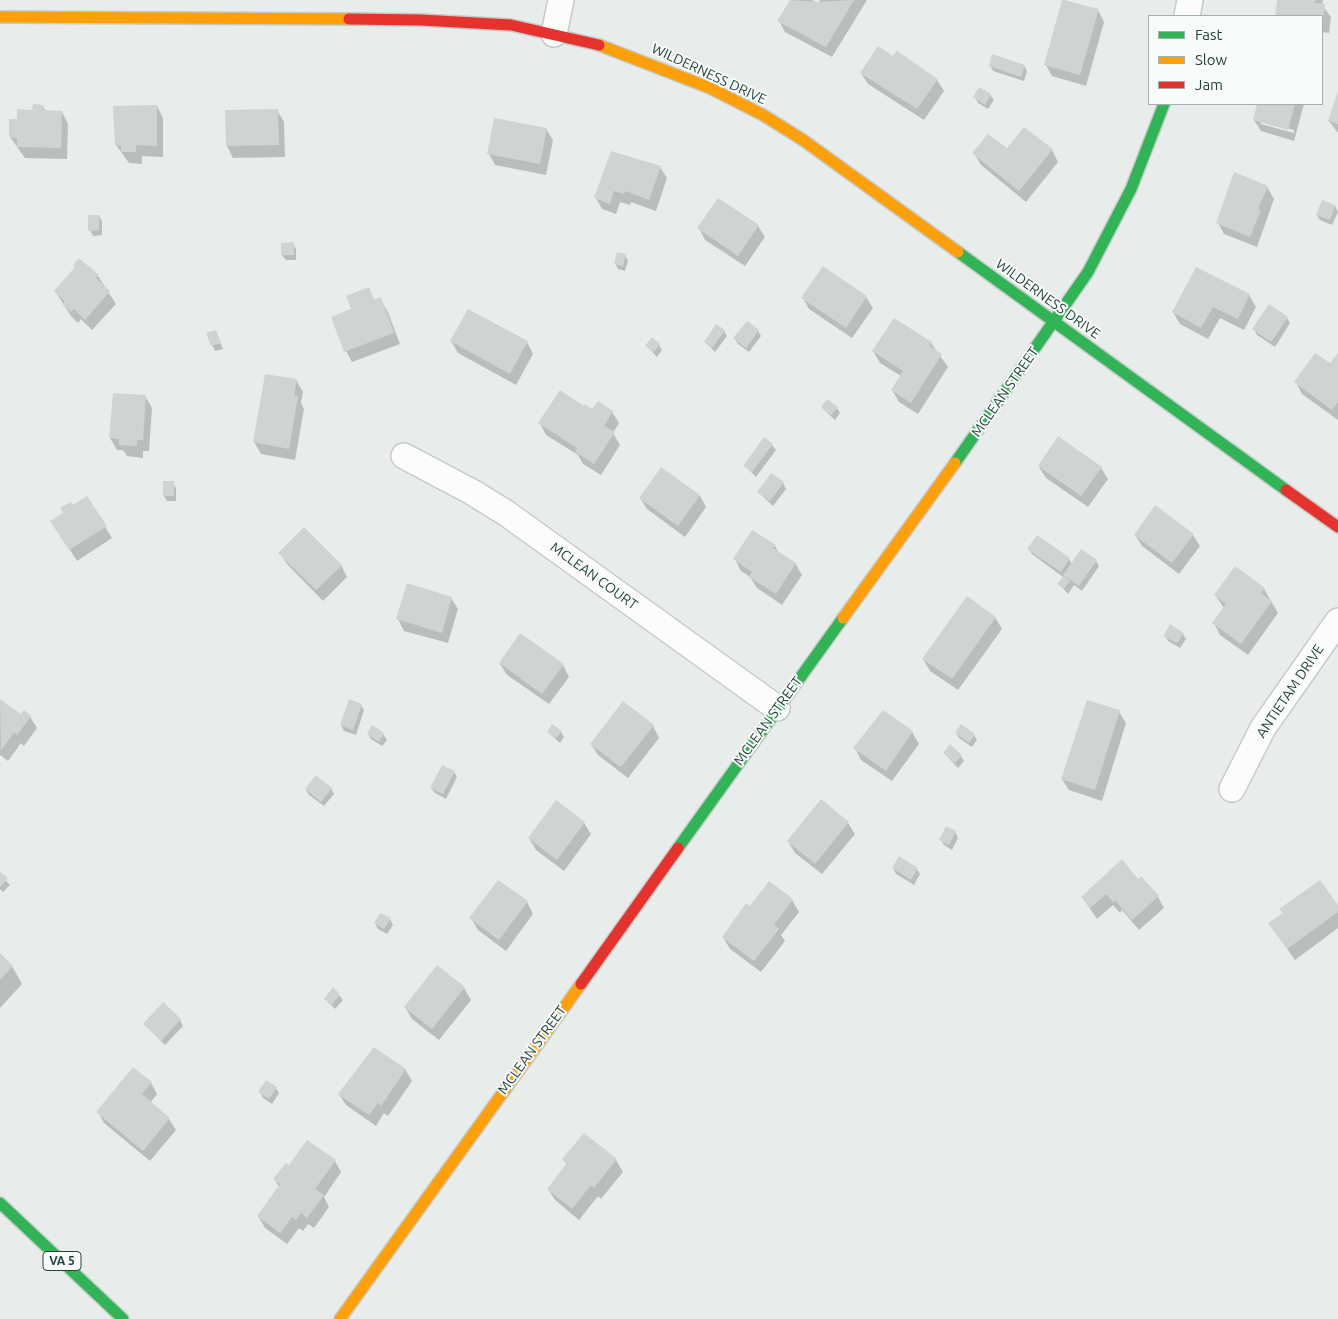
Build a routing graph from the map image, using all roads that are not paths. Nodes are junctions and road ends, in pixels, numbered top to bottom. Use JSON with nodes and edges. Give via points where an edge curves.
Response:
{"nodes":[{"id":1,"x":561,"y":0,"type":"edge"},
{"id":2,"x":1190,"y":0,"type":"edge"},
{"id":3,"x":159,"y":9,"type":"edge"},
{"id":4,"x":1187,"y":15,"type":"edge"},
{"id":5,"x":0,"y":17,"type":"edge"},
{"id":6,"x":554,"y":34,"type":"junction"},
{"id":7,"x":1164,"y":105,"type":"edge"},
{"id":8,"x":1054,"y":321,"type":"junction"},
{"id":9,"x":404,"y":456,"type":"dead end"},
{"id":10,"x":1338,"y":527,"type":"edge"},
{"id":11,"x":1338,"y":621,"type":"edge"},
{"id":12,"x":777,"y":708,"type":"junction"},
{"id":13,"x":1232,"y":788,"type":"dead end"},
{"id":14,"x":0,"y":1203,"type":"edge"},
{"id":15,"x":123,"y":1319,"type":"edge"},
{"id":16,"x":340,"y":1319,"type":"edge"}],
"edges":[{"from":1,"to":6,"type":"street"},
{"from":2,"to":4,"type":"street"},
{"from":3,"to":5,"type":"street","name":"WILDERNESS DRIVE"},
{"from":3,"to":6,"type":"street","name":"WILDERNESS DRIVE","via":[[511,25]]},
{"from":6,"to":8,"type":"street","name":"WILDERNESS DRIVE","via":[[592,42],[651,62],[763,115]]},
{"from":7,"to":8,"type":"street","name":"MCLEAN STREET","via":[[1107,238]]},
{"from":8,"to":10,"type":"street","name":"WILDERNESS DRIVE"},
{"from":8,"to":12,"type":"street","name":"MCLEAN STREET"},
{"from":9,"to":12,"type":"street","name":"MCLEAN COURT","via":[[506,513]]},
{"from":11,"to":13,"type":"street","name":"ANTIETAM DRIVE","via":[[1263,728]]},
{"from":12,"to":16,"type":"street","name":"MCLEAN STREET"},
{"from":14,"to":15,"type":"street","number":"VA 5"}]}
